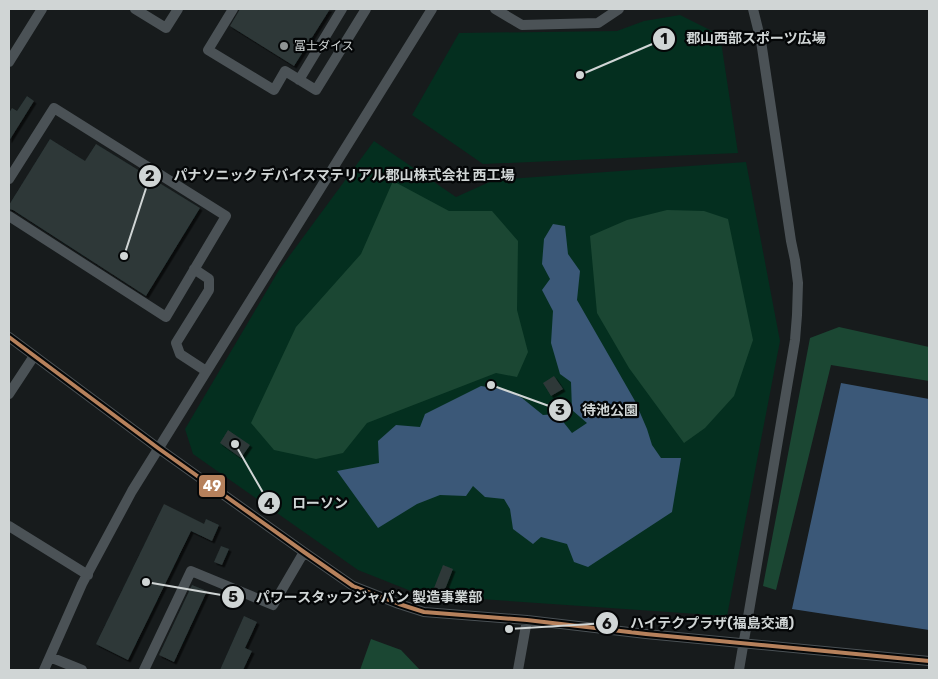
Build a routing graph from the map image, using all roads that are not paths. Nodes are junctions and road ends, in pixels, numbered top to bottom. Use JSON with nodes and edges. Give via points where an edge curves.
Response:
{"nodes":[{"id":1,"x":42,"y":9,"type":"edge"},
{"id":2,"x":135,"y":9,"type":"edge"},
{"id":3,"x":178,"y":9,"type":"edge"},
{"id":4,"x":233,"y":9,"type":"edge"},
{"id":5,"x":342,"y":9,"type":"edge"},
{"id":6,"x":366,"y":9,"type":"edge"},
{"id":7,"x":432,"y":9,"type":"edge"},
{"id":8,"x":495,"y":9,"type":"edge"},
{"id":9,"x":619,"y":9,"type":"edge"},
{"id":10,"x":753,"y":9,"type":"edge"},
{"id":11,"x":9,"y":62,"type":"edge"},
{"id":12,"x":299,"y":80,"type":"junction"},
{"id":13,"x":9,"y":180,"type":"edge"},
{"id":14,"x":9,"y":216,"type":"edge"},
{"id":15,"x":194,"y":269,"type":"junction"},
{"id":16,"x":9,"y":337,"type":"edge"},
{"id":17,"x":34,"y":356,"type":"junction"},
{"id":18,"x":206,"y":371,"type":"junction"},
{"id":19,"x":9,"y":394,"type":"edge"},
{"id":20,"x":158,"y":448,"type":"junction"},
{"id":21,"x":9,"y":526,"type":"edge"},
{"id":22,"x":304,"y":552,"type":"junction"},
{"id":23,"x":88,"y":575,"type":"junction"},
{"id":24,"x":527,"y":620,"type":"junction"},
{"id":25,"x":744,"y":644,"type":"junction"},
{"id":26,"x":50,"y":657,"type":"junction"},
{"id":27,"x":929,"y":661,"type":"edge"},
{"id":28,"x":44,"y":670,"type":"edge"},
{"id":29,"x":82,"y":670,"type":"edge"},
{"id":30,"x":144,"y":670,"type":"edge"},
{"id":31,"x":518,"y":670,"type":"edge"},
{"id":32,"x":739,"y":670,"type":"edge"}],
"edges":[{"from":1,"to":11,"type":"street"},
{"from":2,"to":3,"type":"street","via":[[166,28]]},
{"from":4,"to":12,"type":"street","via":[[208,50],[274,90],[285,71]]},
{"from":5,"to":12,"type":"street"},
{"from":6,"to":12,"type":"street","via":[[316,90]]},
{"from":7,"to":18,"type":"street"},
{"from":8,"to":9,"type":"street","via":[[522,25],[598,24]]},
{"from":10,"to":25,"type":"street","via":[[761,41],[798,283],[795,340]]},
{"from":13,"to":15,"type":"street","via":[[54,108],[226,216]]},
{"from":14,"to":15,"type":"street","via":[[166,317]]},
{"from":15,"to":18,"type":"street","via":[[209,279],[209,290],[176,343],[180,354]]},
{"from":16,"to":17,"type":"street"},
{"from":17,"to":19,"type":"street"},
{"from":17,"to":20,"type":"street"},
{"from":18,"to":20,"type":"street"},
{"from":20,"to":22,"type":"street"},
{"from":20,"to":23,"type":"street"},
{"from":21,"to":23,"type":"street"},
{"from":22,"to":24,"type":"street","via":[[353,586],[424,612]]},
{"from":22,"to":30,"type":"street","via":[[273,605],[191,571]]},
{"from":23,"to":26,"type":"street"},
{"from":24,"to":25,"type":"street"},
{"from":24,"to":31,"type":"street"},
{"from":25,"to":27,"type":"street"},
{"from":25,"to":32,"type":"street"},
{"from":26,"to":28,"type":"street"},
{"from":26,"to":29,"type":"street"}]}
